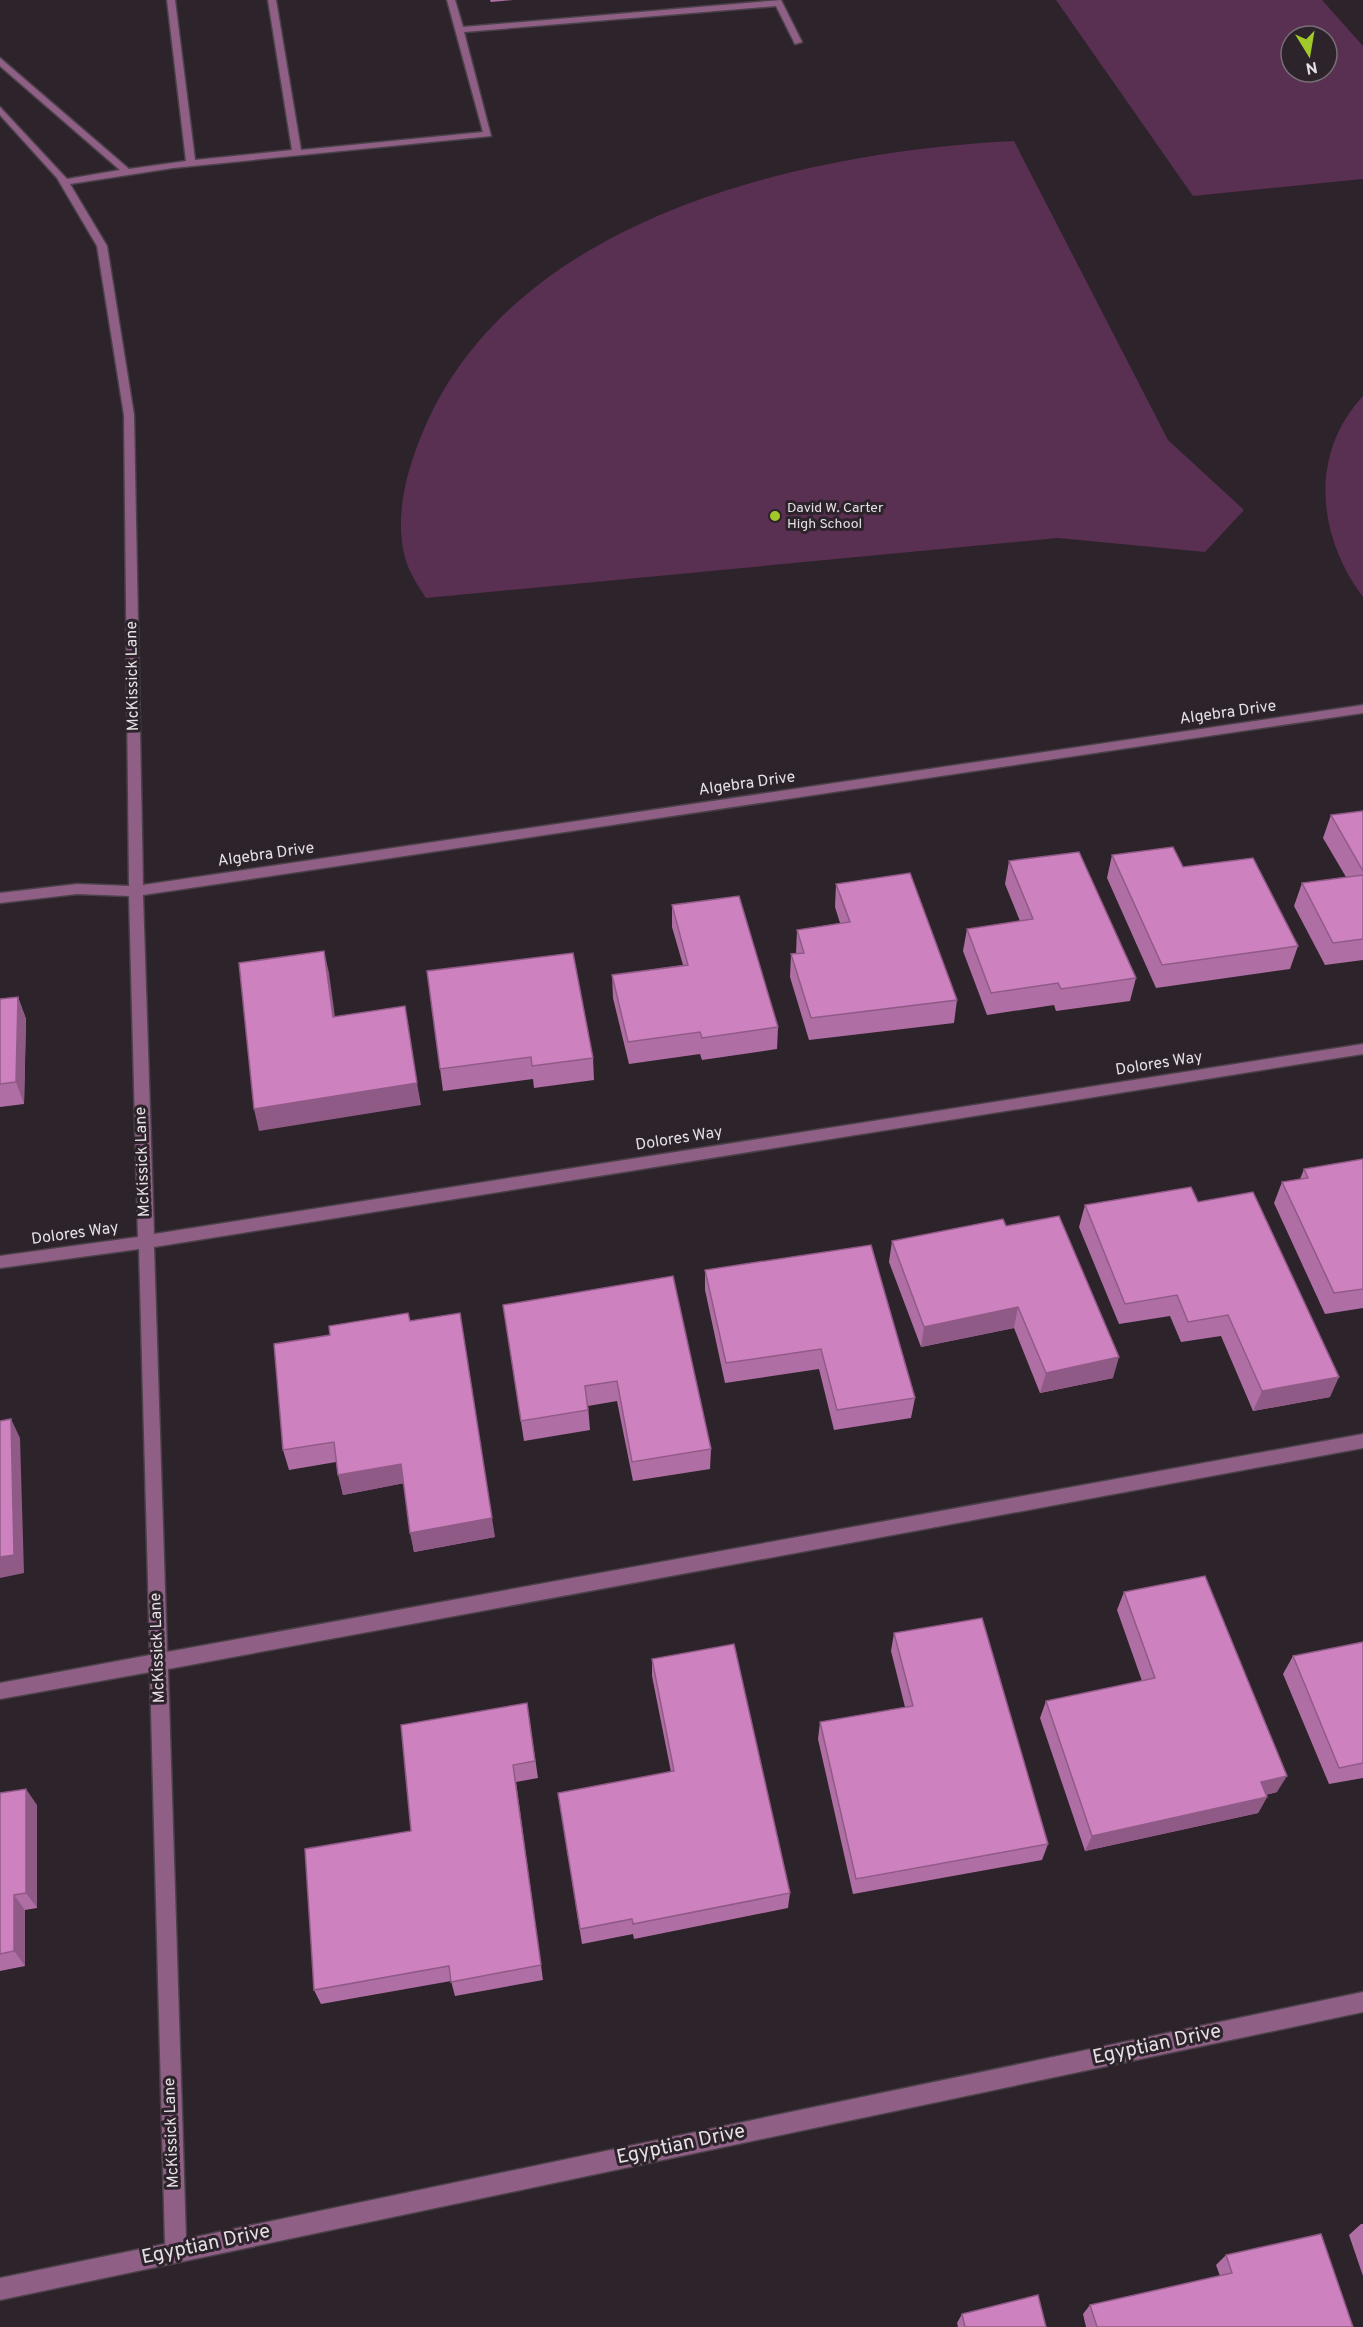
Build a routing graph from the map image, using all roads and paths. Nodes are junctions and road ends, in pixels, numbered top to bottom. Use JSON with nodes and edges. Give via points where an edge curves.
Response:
{"nodes":[{"id":1,"x":171,"y":0,"type":"edge"},
{"id":2,"x":272,"y":0,"type":"edge"},
{"id":3,"x":451,"y":0,"type":"edge"},
{"id":4,"x":778,"y":2,"type":"edge"},
{"id":5,"x":459,"y":30,"type":"junction"},
{"id":6,"x":798,"y":42,"type":"dead end"},
{"id":7,"x":0,"y":61,"type":"edge"},
{"id":8,"x":0,"y":110,"type":"edge"},
{"id":9,"x":297,"y":152,"type":"junction"},
{"id":10,"x":191,"y":163,"type":"junction"},
{"id":11,"x":126,"y":171,"type":"junction"},
{"id":12,"x":64,"y":182,"type":"junction"},
{"id":13,"x":1363,"y":709,"type":"edge"},
{"id":14,"x":136,"y":891,"type":"junction"},
{"id":15,"x":0,"y":898,"type":"edge"},
{"id":16,"x":1363,"y":1049,"type":"edge"},
{"id":17,"x":146,"y":1242,"type":"junction"},
{"id":18,"x":0,"y":1262,"type":"edge"},
{"id":19,"x":1363,"y":1441,"type":"edge"},
{"id":20,"x":159,"y":1663,"type":"junction"},
{"id":21,"x":0,"y":1691,"type":"edge"},
{"id":22,"x":1363,"y":2002,"type":"edge"},
{"id":23,"x":176,"y":2251,"type":"junction"},
{"id":24,"x":0,"y":2289,"type":"edge"}],
"edges":[{"from":1,"to":10,"type":"street"},
{"from":2,"to":9,"type":"street"},
{"from":3,"to":5,"type":"street"},
{"from":4,"to":5,"type":"street"},
{"from":4,"to":6,"type":"street"},
{"from":5,"to":9,"type":"street","via":[[488,134]]},
{"from":7,"to":11,"type":"street"},
{"from":8,"to":12,"type":"street","name":"McKissick Lane"},
{"from":9,"to":10,"type":"street"},
{"from":10,"to":11,"type":"street"},
{"from":11,"to":12,"type":"street"},
{"from":12,"to":14,"type":"street","name":"McKissick Lane","via":[[102,246],[129,415]]},
{"from":13,"to":14,"type":"street","name":"Algebra Drive"},
{"from":14,"to":15,"type":"street","name":"Algebra Drive","via":[[77,889]]},
{"from":14,"to":17,"type":"street","name":"McKissick Lane"},
{"from":16,"to":17,"type":"street","name":"Dolores Way"},
{"from":17,"to":18,"type":"street","name":"Dolores Way"},
{"from":17,"to":20,"type":"street","name":"McKissick Lane"},
{"from":19,"to":20,"type":"street"},
{"from":20,"to":21,"type":"street"},
{"from":20,"to":23,"type":"street","name":"McKissick Lane"},
{"from":22,"to":23,"type":"street","name":"Egyptian Drive"},
{"from":23,"to":24,"type":"street","name":"Egyptian Drive"}]}
